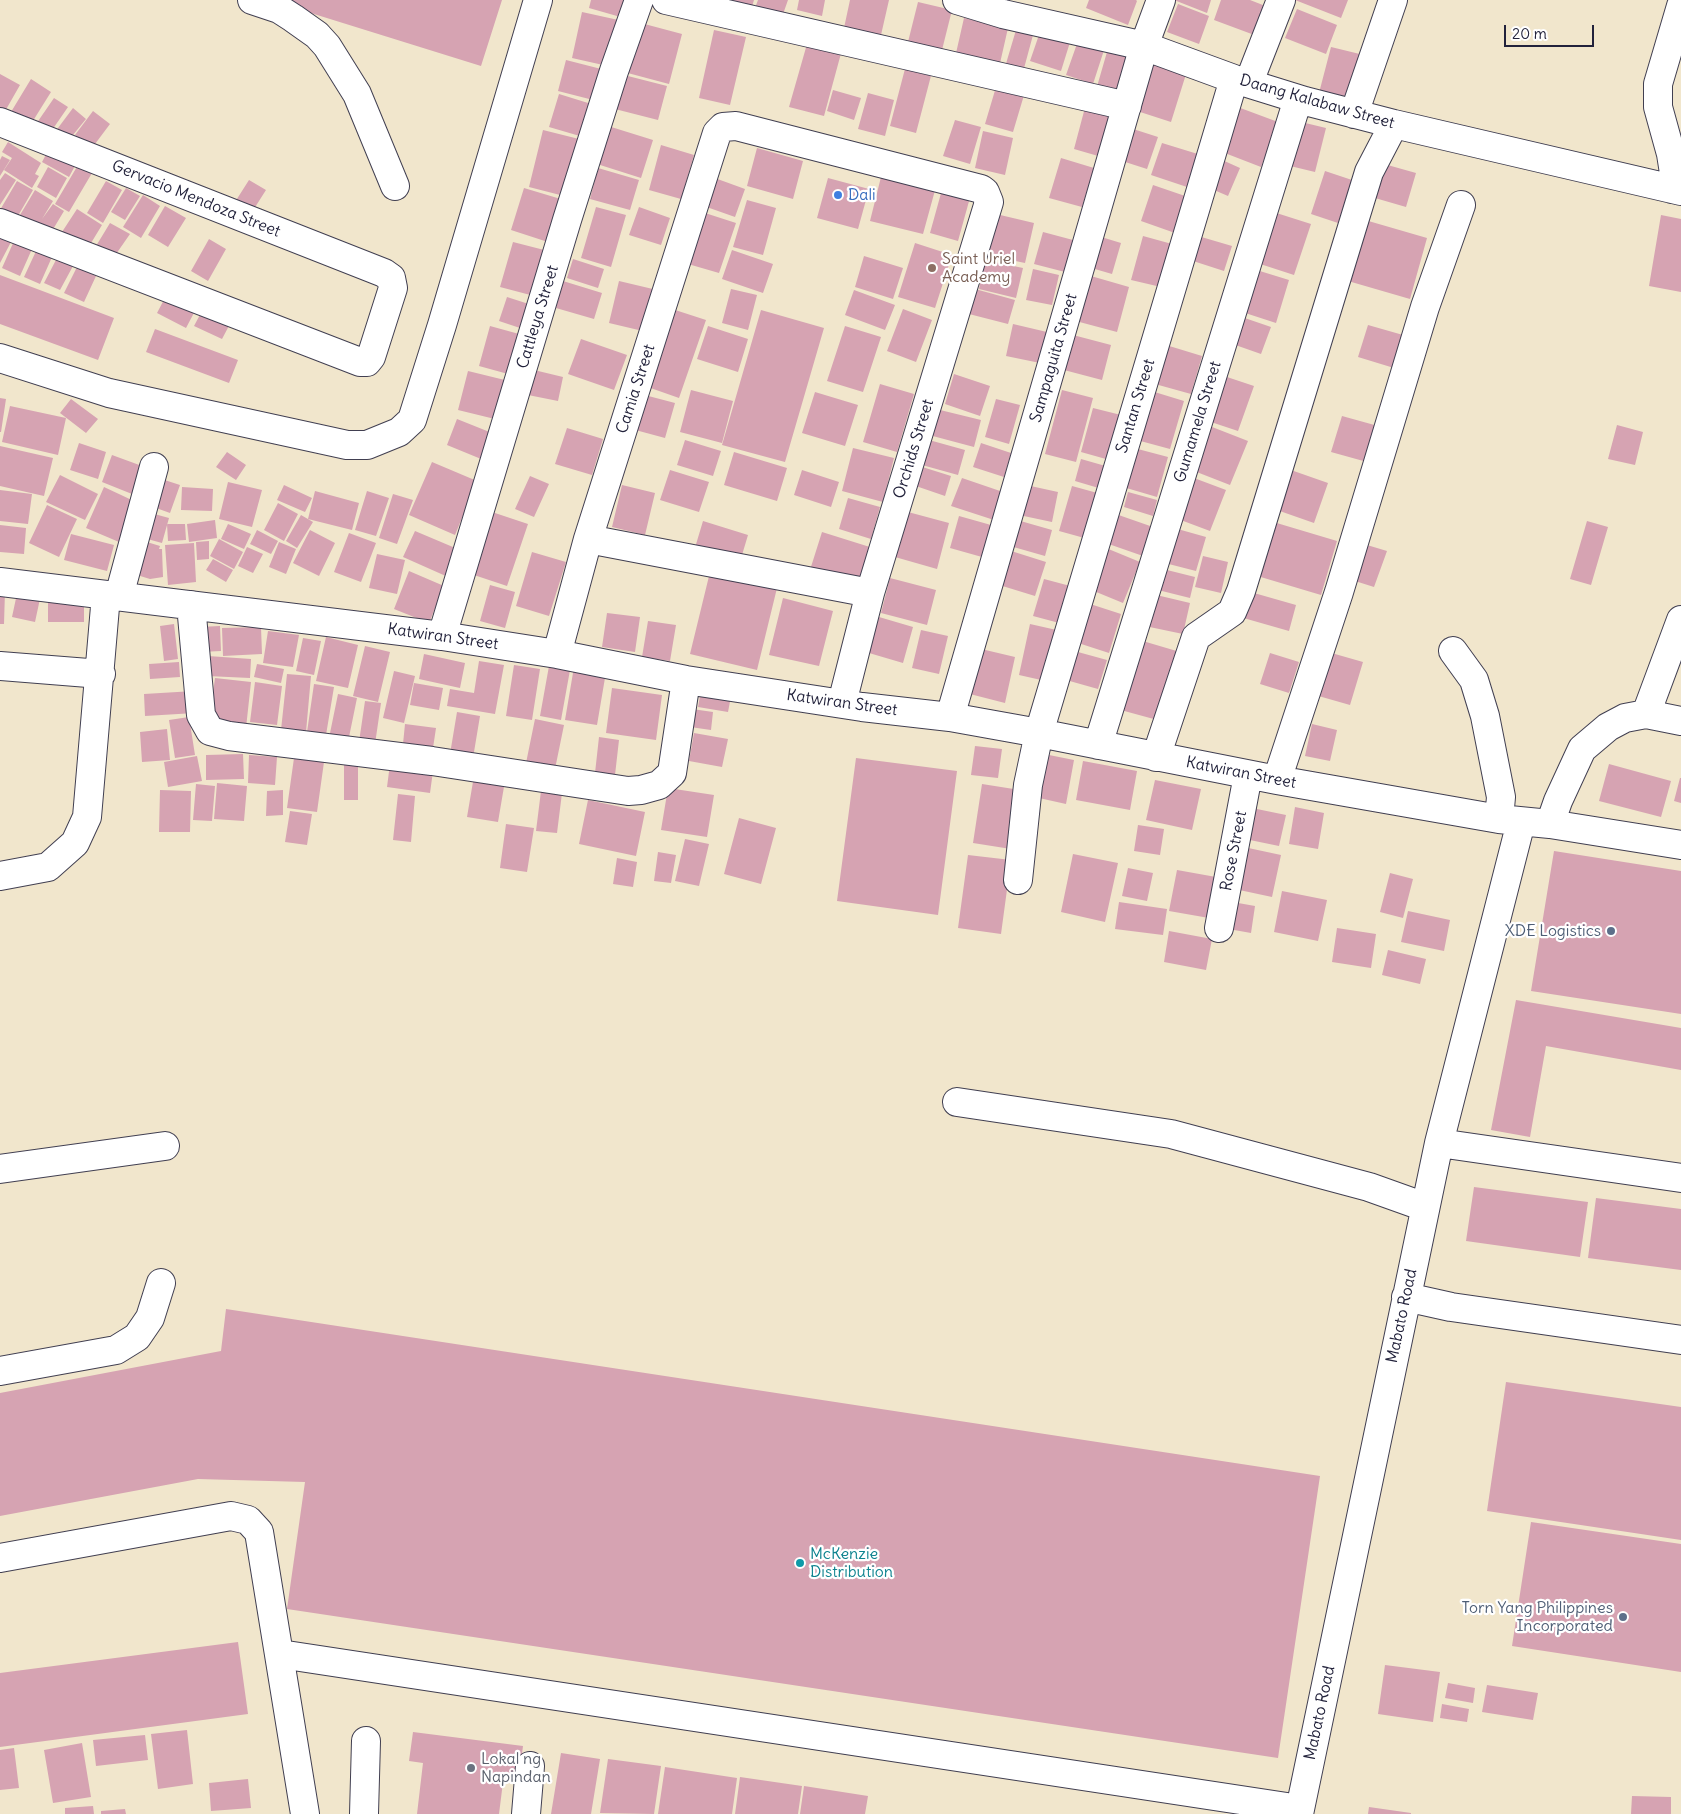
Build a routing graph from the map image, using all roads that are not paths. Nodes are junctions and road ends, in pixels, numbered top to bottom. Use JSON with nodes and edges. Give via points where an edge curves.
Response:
{"nodes":[{"id":1,"x":252,"y":0,"type":"edge"},
{"id":2,"x":538,"y":0,"type":"edge"},
{"id":3,"x":639,"y":0,"type":"edge"},
{"id":4,"x":666,"y":0,"type":"edge"},
{"id":5,"x":957,"y":0,"type":"edge"},
{"id":6,"x":1161,"y":0,"type":"edge"},
{"id":7,"x":1282,"y":0,"type":"edge"},
{"id":8,"x":1394,"y":0,"type":"edge"},
{"id":9,"x":1681,"y":6,"type":"edge"},
{"id":10,"x":1006,"y":7,"type":"edge"},
{"id":11,"x":1144,"y":46,"type":"junction"},
{"id":12,"x":1242,"y":80,"type":"junction"},
{"id":13,"x":1298,"y":99,"type":"junction"},
{"id":14,"x":1127,"y":106,"type":"junction"},
{"id":15,"x":1354,"y":114,"type":"junction"},
{"id":16,"x":0,"y":122,"type":"edge"},
{"id":17,"x":1394,"y":124,"type":"junction"},
{"id":18,"x":395,"y":186,"type":"dead end"},
{"id":19,"x":1676,"y":190,"type":"edge"},
{"id":20,"x":987,"y":197,"type":"joint"},
{"id":21,"x":1460,"y":206,"type":"dead end"},
{"id":22,"x":0,"y":223,"type":"edge"},
{"id":23,"x":0,"y":358,"type":"edge"},
{"id":24,"x":154,"y":466,"type":"dead end"},
{"id":25,"x":588,"y":539,"type":"junction"},
{"id":26,"x":0,"y":582,"type":"edge"},
{"id":27,"x":870,"y":593,"type":"junction"},
{"id":28,"x":113,"y":595,"type":"junction"},
{"id":29,"x":191,"y":605,"type":"junction"},
{"id":30,"x":1681,"y":620,"type":"edge"},
{"id":31,"x":442,"y":636,"type":"junction"},
{"id":32,"x":1453,"y":651,"type":"dead end"},
{"id":33,"x":556,"y":654,"type":"junction"},
{"id":34,"x":0,"y":666,"type":"edge"},
{"id":35,"x":101,"y":674,"type":"junction"},
{"id":36,"x":686,"y":680,"type":"junction"},
{"id":37,"x":842,"y":703,"type":"junction"},
{"id":38,"x":1646,"y":714,"type":"junction"},
{"id":39,"x":950,"y":718,"type":"junction"},
{"id":40,"x":1681,"y":721,"type":"edge"},
{"id":41,"x":1039,"y":732,"type":"junction"},
{"id":42,"x":1098,"y":745,"type":"junction"},
{"id":43,"x":1156,"y":757,"type":"junction"},
{"id":44,"x":1248,"y":775,"type":"junction"},
{"id":45,"x":1277,"y":780,"type":"junction"},
{"id":46,"x":1510,"y":821,"type":"junction"},
{"id":47,"x":1550,"y":824,"type":"junction"},
{"id":48,"x":1681,"y":845,"type":"edge"},
{"id":49,"x":0,"y":876,"type":"edge"},
{"id":50,"x":1018,"y":880,"type":"dead end"},
{"id":51,"x":1219,"y":928,"type":"dead end"},
{"id":52,"x":957,"y":1102,"type":"dead end"},
{"id":53,"x":1438,"y":1143,"type":"junction"},
{"id":54,"x":165,"y":1146,"type":"dead end"},
{"id":55,"x":0,"y":1169,"type":"edge"},
{"id":56,"x":1681,"y":1178,"type":"edge"},
{"id":57,"x":1425,"y":1207,"type":"junction"},
{"id":58,"x":161,"y":1283,"type":"dead end"},
{"id":59,"x":1406,"y":1297,"type":"junction"},
{"id":60,"x":1681,"y":1340,"type":"edge"},
{"id":61,"x":0,"y":1371,"type":"edge"},
{"id":62,"x":0,"y":1558,"type":"edge"},
{"id":63,"x":280,"y":1654,"type":"junction"},
{"id":64,"x":366,"y":1741,"type":"dead end"},
{"id":65,"x":530,"y":1766,"type":"dead end"},
{"id":66,"x":1300,"y":1812,"type":"edge"},
{"id":67,"x":306,"y":1814,"type":"edge"},
{"id":68,"x":364,"y":1814,"type":"edge"},
{"id":69,"x":526,"y":1814,"type":"edge"}],
"edges":[{"from":1,"to":18,"type":"street","via":[[293,18],[327,46],[357,94]]},
{"from":2,"to":23,"type":"street","via":[[412,420],[399,432],[367,445],[346,445],[109,393]]},
{"from":3,"to":31,"type":"street","name":"Cattleya Street","via":[[567,220]]},
{"from":4,"to":14,"type":"street"},
{"from":5,"to":10,"type":"street","name":"Daang Kalabaw Street"},
{"from":6,"to":11,"type":"street","name":"Sampaguita Street"},
{"from":7,"to":12,"type":"street","name":"Santan Street"},
{"from":8,"to":15,"type":"street"},
{"from":9,"to":19,"type":"street","via":[[1658,84],[1658,107],[1671,154]]},
{"from":10,"to":11,"type":"street","name":"Daang Kalabaw Street"},
{"from":11,"to":12,"type":"street","name":"Daang Kalabaw Street"},
{"from":11,"to":14,"type":"street","name":"Sampaguita Street"},
{"from":12,"to":13,"type":"street","name":"Daang Kalabaw Street"},
{"from":12,"to":41,"type":"street","name":"Santan Street"},
{"from":13,"to":15,"type":"street","name":"Daang Kalabaw Street"},
{"from":13,"to":42,"type":"street","name":"Gumamela Street"},
{"from":14,"to":39,"type":"street","name":"Sampaguita Street"},
{"from":15,"to":17,"type":"street","name":"Daang Kalabaw Street"},
{"from":16,"to":22,"type":"street","name":"Gervacio Mendoza Street","via":[[384,273],[391,278],[393,288],[371,357],[367,362],[360,362]]},
{"from":17,"to":19,"type":"street","name":"Daang Kalabaw Street"},
{"from":17,"to":43,"type":"street","via":[[1369,172],[1241,591],[1232,612],[1196,637]]},
{"from":20,"to":25,"type":"street","name":"Camia Street","via":[[981,189],[746,128],[729,125],[717,132]]},
{"from":20,"to":27,"type":"street","name":"Orchids Street","via":[[988,207]]},
{"from":21,"to":45,"type":"street","via":[[1424,307],[1339,592]]},
{"from":24,"to":28,"type":"street"},
{"from":25,"to":27,"type":"street"},
{"from":25,"to":33,"type":"street","name":"Camia Street"},
{"from":26,"to":28,"type":"street","name":"Katwiran Street"},
{"from":27,"to":37,"type":"street","name":"Orchids Street"},
{"from":28,"to":29,"type":"street","name":"Katwiran Street"},
{"from":28,"to":35,"type":"street"},
{"from":29,"to":31,"type":"street","name":"Katwiran Street"},
{"from":29,"to":36,"type":"street","via":[[202,720],[210,731],[228,736],[432,761],[628,791],[641,790],[659,785],[672,773]]},
{"from":30,"to":38,"type":"street"},
{"from":31,"to":33,"type":"street","name":"Katwiran Street"},
{"from":32,"to":46,"type":"street","name":"Mabato Road","via":[[1474,680],[1501,797]]},
{"from":33,"to":36,"type":"street","name":"Katwiran Street"},
{"from":34,"to":35,"type":"street"},
{"from":35,"to":49,"type":"street","via":[[87,817],[75,843],[48,867]]},
{"from":36,"to":37,"type":"street","name":"Katwiran Street"},
{"from":37,"to":39,"type":"street","name":"Katwiran Street"},
{"from":38,"to":40,"type":"street"},
{"from":38,"to":47,"type":"street","via":[[1625,718],[1608,727],[1582,749]]},
{"from":39,"to":41,"type":"street","name":"Katwiran Street"},
{"from":41,"to":42,"type":"street","name":"Katwiran Street"},
{"from":41,"to":50,"type":"street","name":"Santan Street","via":[[1028,785]]},
{"from":42,"to":43,"type":"street","name":"Katwiran Street"},
{"from":43,"to":44,"type":"street","name":"Katwiran Street"},
{"from":44,"to":45,"type":"street","name":"Katwiran Street"},
{"from":44,"to":51,"type":"street","name":"Rose Street"},
{"from":45,"to":46,"type":"street","name":"Katwiran Street"},
{"from":46,"to":47,"type":"street","name":"Katwiran Street"},
{"from":46,"to":53,"type":"street","name":"Mabato Road"},
{"from":47,"to":48,"type":"street","name":"Katwiran Street"},
{"from":52,"to":57,"type":"street","via":[[1171,1134],[1369,1187]]},
{"from":53,"to":56,"type":"street"},
{"from":53,"to":57,"type":"street","name":"Mabato Road"},
{"from":54,"to":55,"type":"street"},
{"from":57,"to":59,"type":"street","name":"Mabato Road"},
{"from":58,"to":61,"type":"street","via":[[150,1318],[137,1336],[116,1350]]},
{"from":59,"to":60,"type":"street","via":[[1451,1307]]},
{"from":59,"to":66,"type":"street","name":"Mabato Road"},
{"from":62,"to":63,"type":"street","via":[[231,1516],[248,1520],[259,1532]]},
{"from":63,"to":66,"type":"street"},
{"from":63,"to":67,"type":"street"},
{"from":64,"to":68,"type":"street"},
{"from":65,"to":69,"type":"street"}]}
